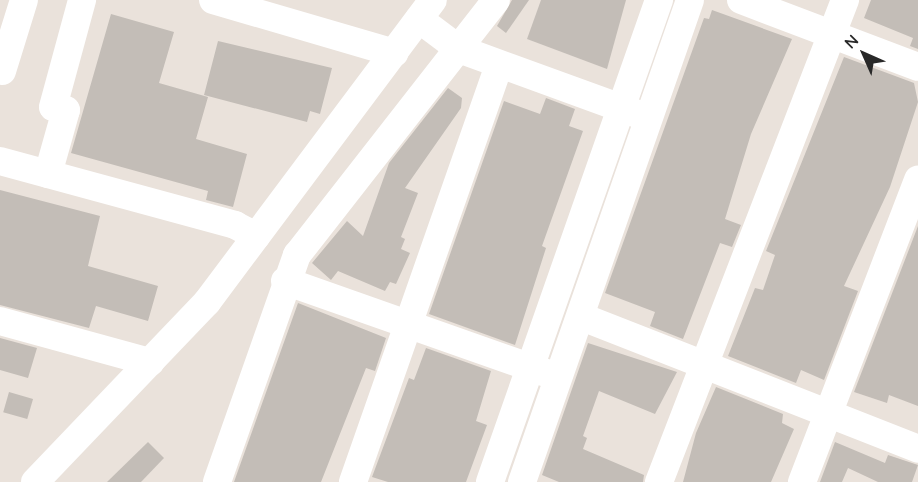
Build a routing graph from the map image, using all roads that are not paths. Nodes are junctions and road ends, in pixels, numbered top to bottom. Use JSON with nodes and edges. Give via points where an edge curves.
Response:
{"nodes":[{"id":1,"x":24,"y":0,"type":"edge"},
{"id":2,"x":82,"y":0,"type":"edge"},
{"id":3,"x":213,"y":0,"type":"edge"},
{"id":4,"x":496,"y":0,"type":"edge"},
{"id":5,"x":659,"y":0,"type":"edge"},
{"id":6,"x":690,"y":0,"type":"edge"},
{"id":7,"x":741,"y":0,"type":"edge"},
{"id":8,"x":845,"y":0,"type":"edge"},
{"id":9,"x":288,"y":10,"type":"edge"},
{"id":10,"x":426,"y":10,"type":"edge"},
{"id":11,"x":831,"y":35,"type":"junction"},
{"id":12,"x":459,"y":49,"type":"junction"},
{"id":13,"x":394,"y":53,"type":"junction"},
{"id":14,"x":499,"y":65,"type":"junction"},
{"id":15,"x":918,"y":67,"type":"edge"},
{"id":16,"x":2,"y":71,"type":"dead end"},
{"id":17,"x":621,"y":108,"type":"junction"},
{"id":18,"x":648,"y":118,"type":"junction"},
{"id":19,"x":0,"y":161,"type":"edge"},
{"id":20,"x":48,"y":174,"type":"junction"},
{"id":21,"x":918,"y":180,"type":"edge"},
{"id":22,"x":259,"y":232,"type":"junction"},
{"id":23,"x":297,"y":255,"type":"junction"},
{"id":24,"x":285,"y":281,"type":"junction"},
{"id":25,"x":582,"y":317,"type":"junction"},
{"id":26,"x":0,"y":321,"type":"edge"},
{"id":27,"x":408,"y":326,"type":"junction"},
{"id":28,"x":150,"y":362,"type":"junction"},
{"id":29,"x":530,"y":367,"type":"junction"},
{"id":30,"x":703,"y":367,"type":"junction"},
{"id":31,"x":558,"y":377,"type":"junction"},
{"id":32,"x":828,"y":416,"type":"junction"},
{"id":33,"x":918,"y":449,"type":"edge"},
{"id":34,"x":35,"y":482,"type":"edge"},
{"id":35,"x":218,"y":482,"type":"edge"},
{"id":36,"x":353,"y":482,"type":"edge"},
{"id":37,"x":490,"y":482,"type":"edge"},
{"id":38,"x":522,"y":482,"type":"edge"},
{"id":39,"x":659,"y":482,"type":"edge"},
{"id":40,"x":802,"y":482,"type":"edge"}],
"edges":[{"from":1,"to":16,"type":"street"},
{"from":2,"to":20,"type":"street","via":[[53,107],[66,110]]},
{"from":3,"to":9,"type":"street"},
{"from":4,"to":12,"type":"street"},
{"from":5,"to":17,"type":"street"},
{"from":6,"to":18,"type":"street"},
{"from":7,"to":11,"type":"street"},
{"from":8,"to":11,"type":"street"},
{"from":9,"to":13,"type":"street"},
{"from":10,"to":12,"type":"street"},
{"from":10,"to":13,"type":"street"},
{"from":11,"to":15,"type":"street"},
{"from":11,"to":30,"type":"street"},
{"from":12,"to":14,"type":"street"},
{"from":12,"to":23,"type":"street"},
{"from":13,"to":22,"type":"street"},
{"from":14,"to":17,"type":"street"},
{"from":14,"to":27,"type":"street"},
{"from":17,"to":18,"type":"street"},
{"from":17,"to":29,"type":"street"},
{"from":18,"to":25,"type":"street"},
{"from":19,"to":20,"type":"street"},
{"from":20,"to":22,"type":"street"},
{"from":21,"to":32,"type":"street"},
{"from":22,"to":23,"type":"street"},
{"from":22,"to":28,"type":"street","via":[[207,302]]},
{"from":23,"to":24,"type":"street"},
{"from":24,"to":27,"type":"street"},
{"from":24,"to":35,"type":"street"},
{"from":25,"to":30,"type":"street"},
{"from":25,"to":31,"type":"street"},
{"from":26,"to":28,"type":"street"},
{"from":27,"to":29,"type":"street"},
{"from":27,"to":36,"type":"street"},
{"from":28,"to":34,"type":"street"},
{"from":29,"to":31,"type":"street"},
{"from":29,"to":37,"type":"street"},
{"from":30,"to":32,"type":"street"},
{"from":30,"to":39,"type":"street"},
{"from":31,"to":38,"type":"street"},
{"from":32,"to":33,"type":"street"},
{"from":32,"to":40,"type":"street"}]}
